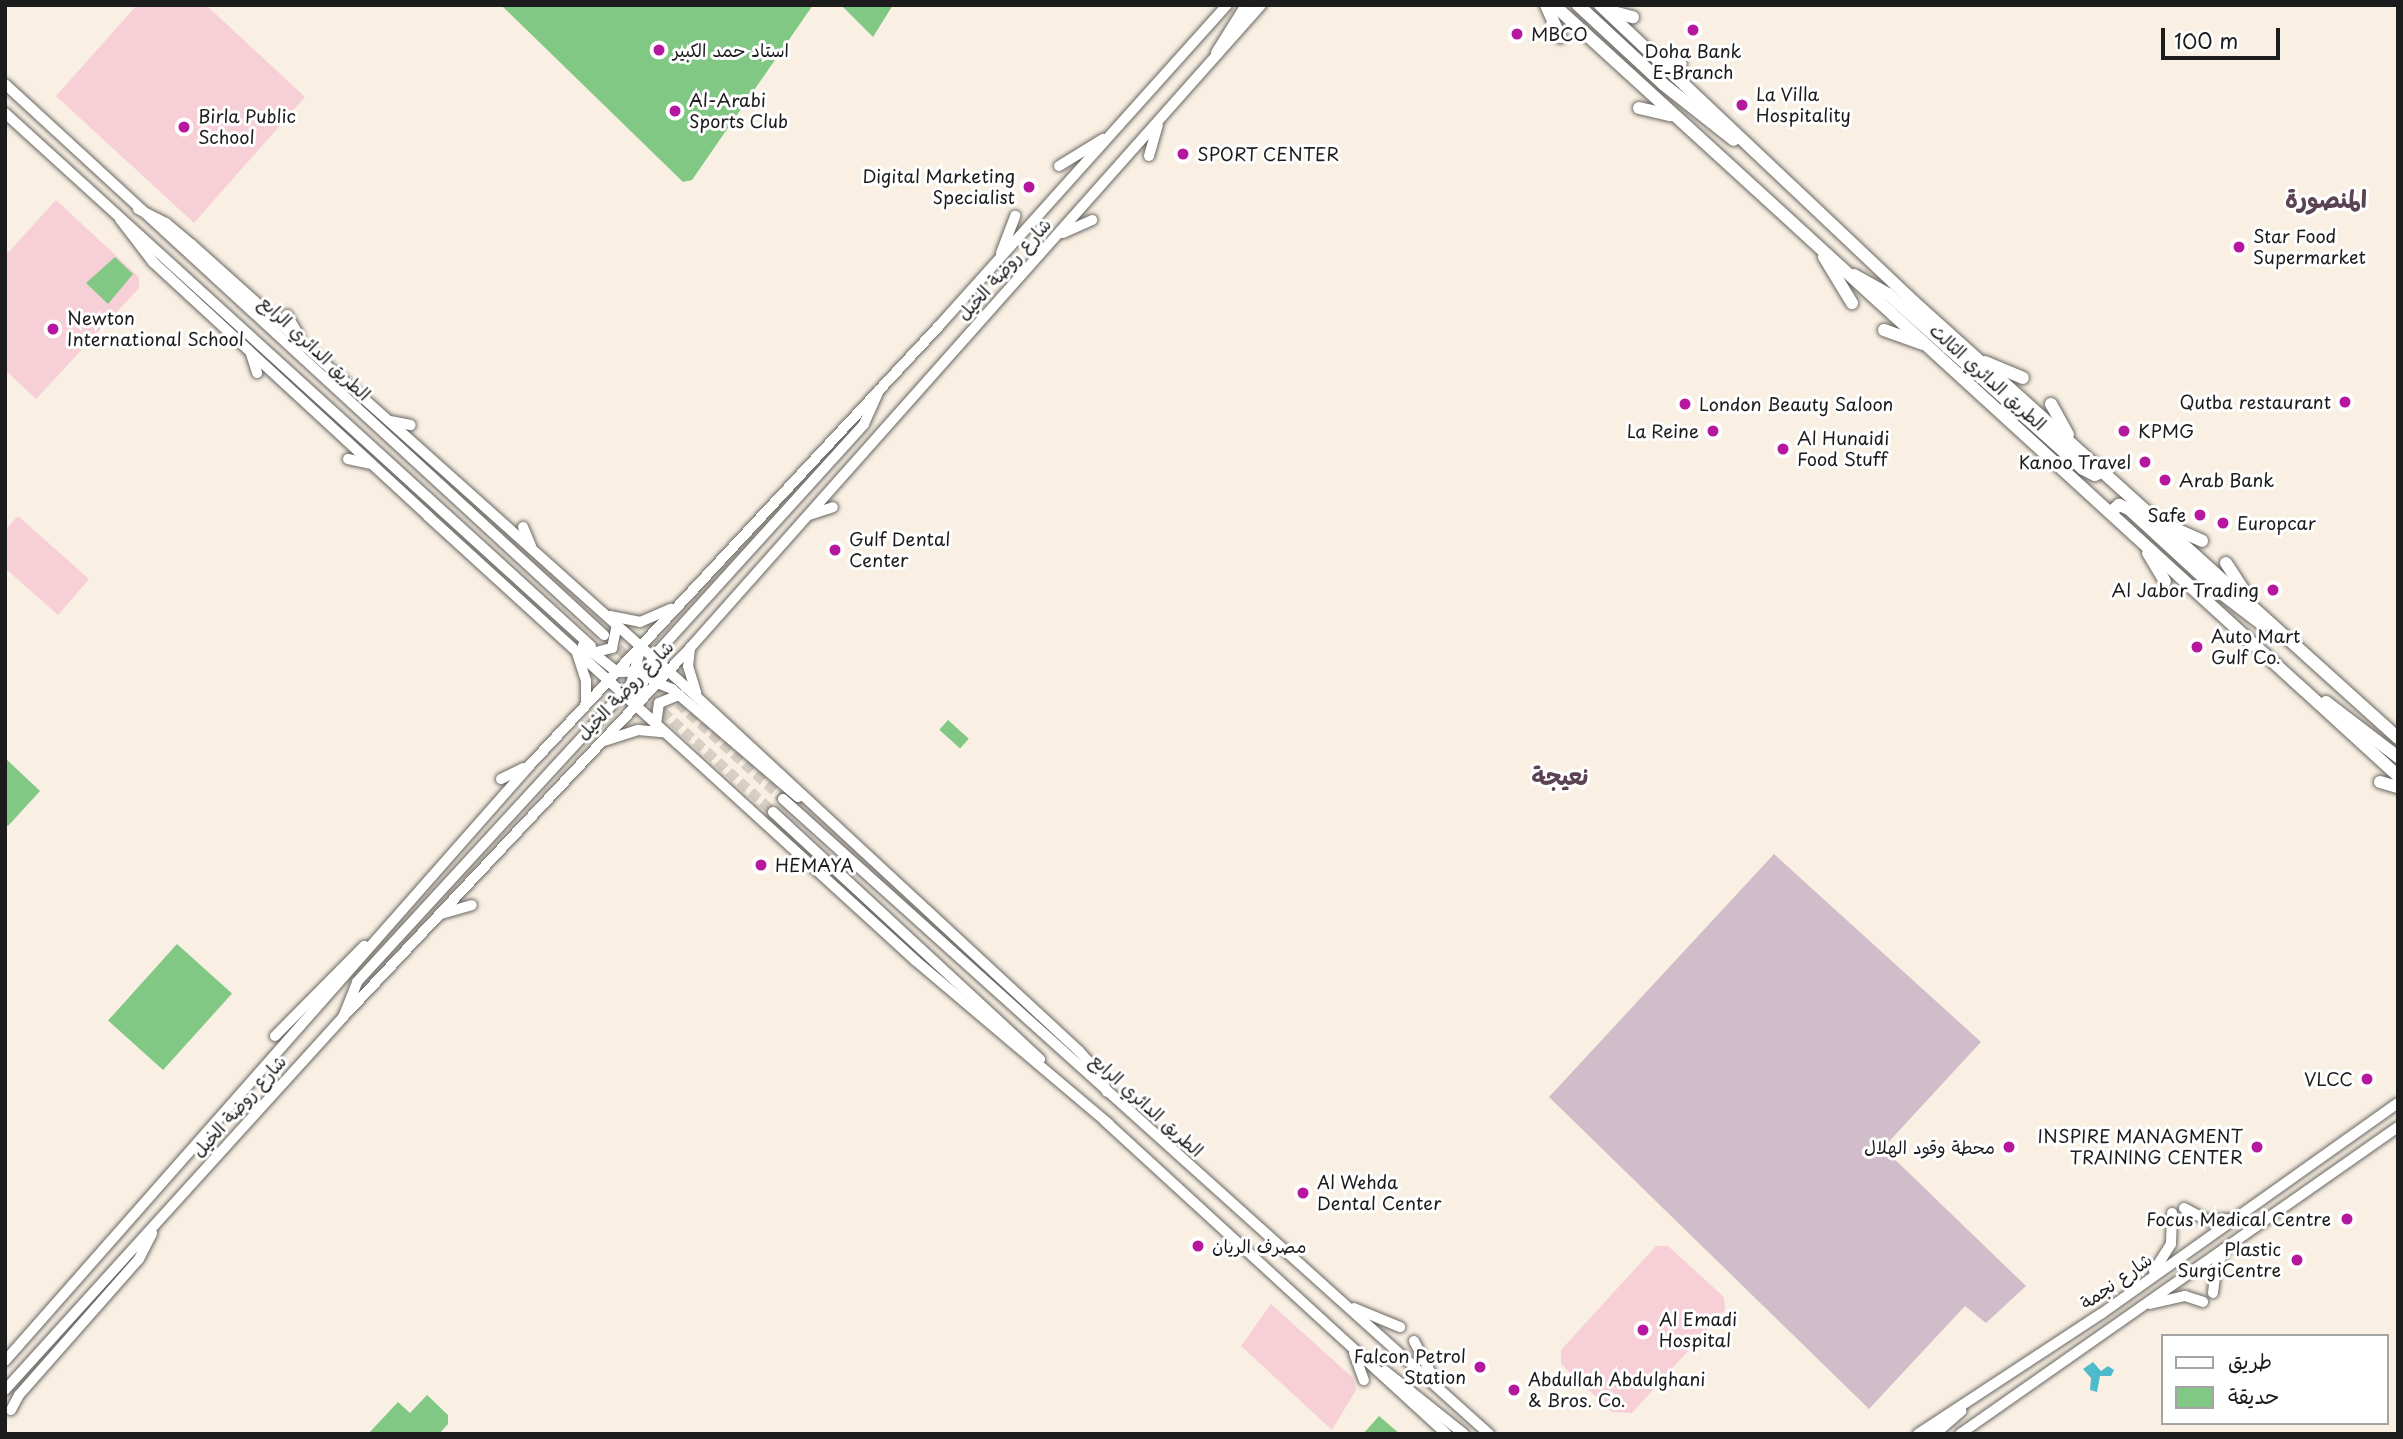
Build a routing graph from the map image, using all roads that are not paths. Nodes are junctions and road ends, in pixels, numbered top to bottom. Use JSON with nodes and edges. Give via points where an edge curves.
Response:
{"nodes":[{"id":1,"x":1227,"y":5,"type":"edge"},
{"id":2,"x":1247,"y":5,"type":"edge"},
{"id":3,"x":1261,"y":5,"type":"edge"},
{"id":4,"x":1546,"y":5,"type":"edge"},
{"id":5,"x":1554,"y":5,"type":"edge"},
{"id":6,"x":1578,"y":5,"type":"edge"},
{"id":7,"x":1602,"y":8,"type":"edge"},
{"id":8,"x":1633,"y":17,"type":"dead end"},
{"id":9,"x":1560,"y":37,"type":"dead end"},
{"id":10,"x":1217,"y":53,"type":"junction"},
{"id":11,"x":1659,"y":60,"type":"junction"},
{"id":12,"x":1681,"y":64,"type":"dead end"},
{"id":13,"x":5,"y":84,"type":"edge"},
{"id":14,"x":1639,"y":107,"type":"dead end"},
{"id":15,"x":5,"y":113,"type":"edge"},
{"id":16,"x":1671,"y":115,"type":"junction"},
{"id":17,"x":1159,"y":121,"type":"junction"},
{"id":18,"x":1115,"y":132,"type":"junction"},
{"id":19,"x":1752,"y":151,"type":"junction"},
{"id":20,"x":1149,"y":156,"type":"dead end"},
{"id":21,"x":1059,"y":166,"type":"dead end"},
{"id":22,"x":138,"y":209,"type":"junction"},
{"id":23,"x":1015,"y":216,"type":"dead end"},
{"id":24,"x":120,"y":219,"type":"junction"},
{"id":25,"x":1092,"y":220,"type":"dead end"},
{"id":26,"x":1054,"y":238,"type":"junction"},
{"id":27,"x":1816,"y":245,"type":"junction"},
{"id":28,"x":997,"y":261,"type":"junction"},
{"id":29,"x":1844,"y":271,"type":"junction"},
{"id":30,"x":1852,"y":303,"type":"dead end"},
{"id":31,"x":287,"y":315,"type":"dead end"},
{"id":32,"x":1884,"y":330,"type":"dead end"},
{"id":33,"x":304,"y":344,"type":"junction"},
{"id":34,"x":1929,"y":347,"type":"junction"},
{"id":35,"x":250,"y":351,"type":"junction"},
{"id":36,"x":1975,"y":357,"type":"junction"},
{"id":37,"x":257,"y":373,"type":"dead end"},
{"id":38,"x":2023,"y":378,"type":"dead end"},
{"id":39,"x":880,"y":387,"type":"junction"},
{"id":40,"x":2051,"y":404,"type":"dead end"},
{"id":41,"x":389,"y":420,"type":"junction"},
{"id":42,"x":411,"y":425,"type":"dead end"},
{"id":43,"x":2074,"y":444,"type":"junction"},
{"id":44,"x":348,"y":459,"type":"dead end"},
{"id":45,"x":377,"y":467,"type":"junction"},
{"id":46,"x":2103,"y":471,"type":"junction"},
{"id":47,"x":833,"y":507,"type":"dead end"},
{"id":48,"x":2111,"y":512,"type":"junction"},
{"id":49,"x":807,"y":517,"type":"junction"},
{"id":50,"x":2161,"y":523,"type":"junction"},
{"id":51,"x":523,"y":527,"type":"dead end"},
{"id":52,"x":2139,"y":537,"type":"junction"},
{"id":53,"x":455,"y":541,"type":"junction"},
{"id":54,"x":2202,"y":541,"type":"dead end"},
{"id":55,"x":534,"y":551,"type":"junction"},
{"id":56,"x":2226,"y":563,"type":"dead end"},
{"id":57,"x":2165,"y":581,"type":"dead end"},
{"id":58,"x":682,"y":602,"type":"junction"},
{"id":59,"x":598,"y":609,"type":"junction"},
{"id":60,"x":2264,"y":617,"type":"junction"},
{"id":61,"x":617,"y":625,"type":"junction"},
{"id":62,"x":604,"y":635,"type":"tunnel mouth"},
{"id":63,"x":2294,"y":643,"type":"junction"},
{"id":64,"x":641,"y":647,"type":"junction"},
{"id":65,"x":690,"y":648,"type":"junction"},
{"id":66,"x":592,"y":650,"type":"junction"},
{"id":67,"x":576,"y":651,"type":"junction"},
{"id":68,"x":653,"y":657,"type":"junction"},
{"id":69,"x":668,"y":671,"type":"junction"},
{"id":70,"x":617,"y":672,"type":"junction"},
{"id":71,"x":639,"y":677,"type":"junction"},
{"id":72,"x":608,"y":681,"type":"junction"},
{"id":73,"x":659,"y":681,"type":"junction"},
{"id":74,"x":2301,"y":688,"type":"junction"},
{"id":75,"x":623,"y":694,"type":"junction"},
{"id":76,"x":678,"y":695,"type":"junction"},
{"id":77,"x":701,"y":701,"type":"junction"},
{"id":78,"x":586,"y":704,"type":"junction"},
{"id":79,"x":635,"y":705,"type":"junction"},
{"id":80,"x":661,"y":728,"type":"junction"},
{"id":81,"x":2398,"y":738,"type":"edge"},
{"id":82,"x":599,"y":744,"type":"junction"},
{"id":83,"x":2398,"y":757,"type":"edge"},
{"id":84,"x":530,"y":765,"type":"junction"},
{"id":85,"x":2398,"y":776,"type":"edge"},
{"id":86,"x":501,"y":779,"type":"dead end"},
{"id":87,"x":2380,"y":782,"type":"dead end"},
{"id":88,"x":2398,"y":787,"type":"edge"},
{"id":89,"x":783,"y":799,"type":"tunnel mouth"},
{"id":90,"x":813,"y":804,"type":"junction"},
{"id":91,"x":772,"y":812,"type":"tunnel mouth"},
{"id":92,"x":844,"y":820,"type":"dead end"},
{"id":93,"x":847,"y":835,"type":"junction"},
{"id":94,"x":906,"y":892,"type":"junction"},
{"id":95,"x":924,"y":894,"type":"dead end"},
{"id":96,"x":471,"y":905,"type":"dead end"},
{"id":97,"x":438,"y":915,"type":"junction"},
{"id":98,"x":398,"y":917,"type":"junction"},
{"id":99,"x":344,"y":1016,"type":"junction"},
{"id":100,"x":275,"y":1036,"type":"dead end"},
{"id":101,"x":1107,"y":1092,"type":"junction"},
{"id":102,"x":2398,"y":1103,"type":"edge"},
{"id":103,"x":1109,"y":1124,"type":"junction"},
{"id":104,"x":2398,"y":1127,"type":"edge"},
{"id":105,"x":2184,"y":1208,"type":"dead end"},
{"id":106,"x":2172,"y":1213,"type":"dead end"},
{"id":107,"x":2236,"y":1219,"type":"junction"},
{"id":108,"x":154,"y":1226,"type":"junction"},
{"id":109,"x":2226,"y":1248,"type":"junction"},
{"id":110,"x":2146,"y":1282,"type":"junction"},
{"id":111,"x":2213,"y":1293,"type":"dead end"},
{"id":112,"x":2203,"y":1302,"type":"dead end"},
{"id":113,"x":1345,"y":1304,"type":"junction"},
{"id":114,"x":2141,"y":1307,"type":"junction"},
{"id":115,"x":1400,"y":1327,"type":"dead end"},
{"id":116,"x":1414,"y":1341,"type":"dead end"},
{"id":117,"x":1356,"y":1351,"type":"junction"},
{"id":118,"x":5,"y":1361,"type":"edge"},
{"id":119,"x":1364,"y":1380,"type":"dead end"},
{"id":120,"x":1439,"y":1388,"type":"junction"},
{"id":121,"x":5,"y":1390,"type":"edge"},
{"id":122,"x":1981,"y":1391,"type":"junction"},
{"id":123,"x":11,"y":1410,"type":"dead end"},
{"id":124,"x":1964,"y":1431,"type":"edge"},
{"id":125,"x":1446,"y":1434,"type":"edge"},
{"id":126,"x":1464,"y":1434,"type":"edge"},
{"id":127,"x":1489,"y":1434,"type":"edge"},
{"id":128,"x":1918,"y":1434,"type":"edge"},
{"id":129,"x":1935,"y":1434,"type":"edge"}],
"edges":[{"from":1,"to":18,"type":"main road","name":"شارع روضة الخيل"},
{"from":2,"to":10,"type":"highway"},
{"from":3,"to":10,"type":"main road","name":"شارع روضة الخيل"},
{"from":4,"to":9,"type":"highway"},
{"from":5,"to":16,"type":"highway","name":"الطريق الدائري الثالث"},
{"from":6,"to":19,"type":"highway","via":[[1716,130]]},
{"from":7,"to":8,"type":"highway"},
{"from":7,"to":11,"type":"highway","name":"الطريق الدائري الثالث"},
{"from":10,"to":17,"type":"main road","name":"شارع روضة الخيل"},
{"from":11,"to":12,"type":"highway"},
{"from":11,"to":19,"type":"highway","name":"الطريق الدائري الثالث"},
{"from":13,"to":22,"type":"main road","name":"الطريق الدائري الرابع"},
{"from":14,"to":16,"type":"highway"},
{"from":15,"to":24,"type":"main road","name":"الطريق الدائري الرابع"},
{"from":16,"to":27,"type":"highway","name":"الطريق الدائري الثالث"},
{"from":17,"to":20,"type":"main road"},
{"from":17,"to":26,"type":"main road","name":"شارع روضة الخيل"},
{"from":18,"to":21,"type":"main road"},
{"from":18,"to":28,"type":"main road","name":"شارع روضة الخيل"},
{"from":19,"to":36,"type":"highway","name":"الطريق الدائري الثالث"},
{"from":22,"to":33,"type":"main road","via":[[183,237]]},
{"from":22,"to":62,"type":"main road","name":"الطريق الدائري الرابع"},
{"from":23,"to":28,"type":"main road"},
{"from":24,"to":35,"type":"main road","via":[[146,255]]},
{"from":24,"to":66,"type":"main road","name":"الطريق الدائري الرابع"},
{"from":25,"to":26,"type":"main road"},
{"from":26,"to":49,"type":"main road","name":"شارع روضة الخيل"},
{"from":27,"to":29,"type":"highway","name":"الطريق الدائري الثالث"},
{"from":27,"to":30,"type":"highway"},
{"from":28,"to":39,"type":"main road","name":"شارع روضة الخيل"},
{"from":29,"to":34,"type":"highway","name":"الطريق الدائري الثالث"},
{"from":29,"to":46,"type":"highway","via":[[1888,295],[2083,469],[2095,475]]},
{"from":31,"to":33,"type":"main road"},
{"from":32,"to":34,"type":"highway"},
{"from":33,"to":41,"type":"main road"},
{"from":34,"to":48,"type":"highway","name":"الطريق الدائري الثالث"},
{"from":35,"to":37,"type":"main road"},
{"from":35,"to":45,"type":"main road"},
{"from":36,"to":38,"type":"highway"},
{"from":36,"to":43,"type":"highway","name":"الطريق الدائري الثالث"},
{"from":39,"to":58,"type":"main road","name":"شارع روضة الخيل"},
{"from":39,"to":68,"type":"main road","via":[[864,424]]},
{"from":40,"to":43,"type":"highway"},
{"from":41,"to":42,"type":"main road"},
{"from":41,"to":55,"type":"main road"},
{"from":43,"to":46,"type":"highway","name":"الطريق الدائري الثالث"},
{"from":44,"to":45,"type":"main road"},
{"from":45,"to":53,"type":"main road"},
{"from":46,"to":50,"type":"highway","name":"الطريق الدائري الثالث"},
{"from":47,"to":49,"type":"main road"},
{"from":48,"to":52,"type":"highway","name":"الطريق الدائري الثالث"},
{"from":48,"to":63,"type":"highway","via":[[2119,505],[2129,509],[2227,598]]},
{"from":49,"to":65,"type":"main road","name":"شارع روضة الخيل"},
{"from":50,"to":54,"type":"highway"},
{"from":50,"to":60,"type":"highway","name":"الطريق الدائري الثالث"},
{"from":51,"to":55,"type":"main road"},
{"from":52,"to":57,"type":"highway"},
{"from":52,"to":74,"type":"highway","name":"الطريق الدائري الثالث"},
{"from":53,"to":66,"type":"main road","via":[[491,562]]},
{"from":53,"to":67,"type":"main road"},
{"from":55,"to":59,"type":"main road"},
{"from":56,"to":60,"type":"highway"},
{"from":58,"to":59,"type":"main road","via":[[639,622],[618,620]]},
{"from":58,"to":64,"type":"main road","name":"شارع روضة الخيل"},
{"from":59,"to":61,"type":"main road"},
{"from":60,"to":63,"type":"highway","name":"الطريق الدائري الثالث"},
{"from":61,"to":64,"type":"main road"},
{"from":61,"to":66,"type":"main road","via":[[612,648]]},
{"from":63,"to":81,"type":"highway","name":"الطريق الدائري الثالث"},
{"from":64,"to":68,"type":"main road"},
{"from":64,"to":70,"type":"main road","name":"شارع روضة الخيل"},
{"from":64,"to":71,"type":"main road"},
{"from":65,"to":69,"type":"main road","name":"شارع روضة الخيل"},
{"from":65,"to":77,"type":"main road","via":[[690,676]]},
{"from":66,"to":70,"type":"main road"},
{"from":67,"to":72,"type":"main road"},
{"from":67,"to":78,"type":"main road","via":[[586,681]]},
{"from":68,"to":69,"type":"main road"},
{"from":68,"to":71,"type":"main road"},
{"from":69,"to":71,"type":"main road"},
{"from":69,"to":73,"type":"main road","name":"شارع روضة الخيل"},
{"from":69,"to":77,"type":"main road"},
{"from":70,"to":71,"type":"main road"},
{"from":70,"to":72,"type":"main road","name":"شارع روضة الخيل"},
{"from":71,"to":72,"type":"main road"},
{"from":71,"to":73,"type":"main road"},
{"from":71,"to":75,"type":"main road"},
{"from":71,"to":79,"type":"main road"},
{"from":72,"to":75,"type":"main road"},
{"from":72,"to":78,"type":"main road","name":"شارع روضة الخيل"},
{"from":73,"to":76,"type":"main road"},
{"from":73,"to":79,"type":"main road","name":"شارع روضة الخيل"},
{"from":74,"to":83,"type":"highway","via":[[2352,719]]},
{"from":74,"to":85,"type":"highway","name":"الطريق الدائري الثالث"},
{"from":75,"to":79,"type":"main road"},
{"from":75,"to":99,"type":"main road","via":[[357,982]]},
{"from":76,"to":80,"type":"main road","via":[[659,703]]},
{"from":76,"to":90,"type":"main road","via":[[782,787]]},
{"from":77,"to":90,"type":"main road"},
{"from":78,"to":84,"type":"main road","name":"شارع روضة الخيل"},
{"from":79,"to":80,"type":"main road"},
{"from":79,"to":82,"type":"main road","name":"شارع روضة الخيل"},
{"from":80,"to":82,"type":"main road","via":[[625,733]]},
{"from":80,"to":103,"type":"main road","via":[[989,1026]]},
{"from":82,"to":97,"type":"main road","name":"شارع روضة الخيل"},
{"from":84,"to":86,"type":"main road"},
{"from":84,"to":98,"type":"main road","name":"شارع روضة الخيل"},
{"from":87,"to":88,"type":"highway"},
{"from":89,"to":101,"type":"main road","name":"الطريق الدائري الرابع"},
{"from":90,"to":93,"type":"main road"},
{"from":91,"to":103,"type":"main road"},
{"from":92,"to":93,"type":"main road"},
{"from":93,"to":94,"type":"main road"},
{"from":94,"to":95,"type":"main road"},
{"from":94,"to":101,"type":"main road","via":[[1079,1051],[1100,1074]]},
{"from":96,"to":97,"type":"main road"},
{"from":97,"to":99,"type":"main road","name":"شارع روضة الخيل"},
{"from":98,"to":100,"type":"main road","via":[[316,991]]},
{"from":98,"to":118,"type":"main road","name":"شارع روضة الخيل"},
{"from":99,"to":108,"type":"main road","name":"شارع روضة الخيل"},
{"from":101,"to":113,"type":"main road","name":"الطريق الدائري الرابع"},
{"from":102,"to":107,"type":"main road","name":"شارع نجمة"},
{"from":103,"to":117,"type":"main road"},
{"from":104,"to":109,"type":"main road","name":"شارع نجمة"},
{"from":105,"to":107,"type":"main road","via":[[2207,1220]]},
{"from":106,"to":110,"type":"main road","via":[[2171,1244]]},
{"from":107,"to":110,"type":"main road","name":"شارع نجمة"},
{"from":108,"to":121,"type":"main road","name":"شارع روضة الخيل"},
{"from":108,"to":123,"type":"main road","via":[[139,1259],[19,1395]]},
{"from":109,"to":111,"type":"main road","via":[[2216,1267]]},
{"from":109,"to":114,"type":"main road","name":"شارع نجمة"},
{"from":110,"to":122,"type":"main road","name":"شارع نجمة"},
{"from":112,"to":114,"type":"main road","via":[[2185,1296]]},
{"from":113,"to":115,"type":"main road"},
{"from":113,"to":120,"type":"main road","name":"الطريق الدائري الرابع"},
{"from":114,"to":124,"type":"main road","name":"شارع نجمة"},
{"from":116,"to":120,"type":"main road"},
{"from":117,"to":119,"type":"main road"},
{"from":117,"to":125,"type":"main road"},
{"from":117,"to":126,"type":"main road"},
{"from":120,"to":127,"type":"main road","name":"الطريق الدائري الرابع"},
{"from":122,"to":128,"type":"main road","name":"شارع نجمة"},
{"from":122,"to":129,"type":"main road"}]}
